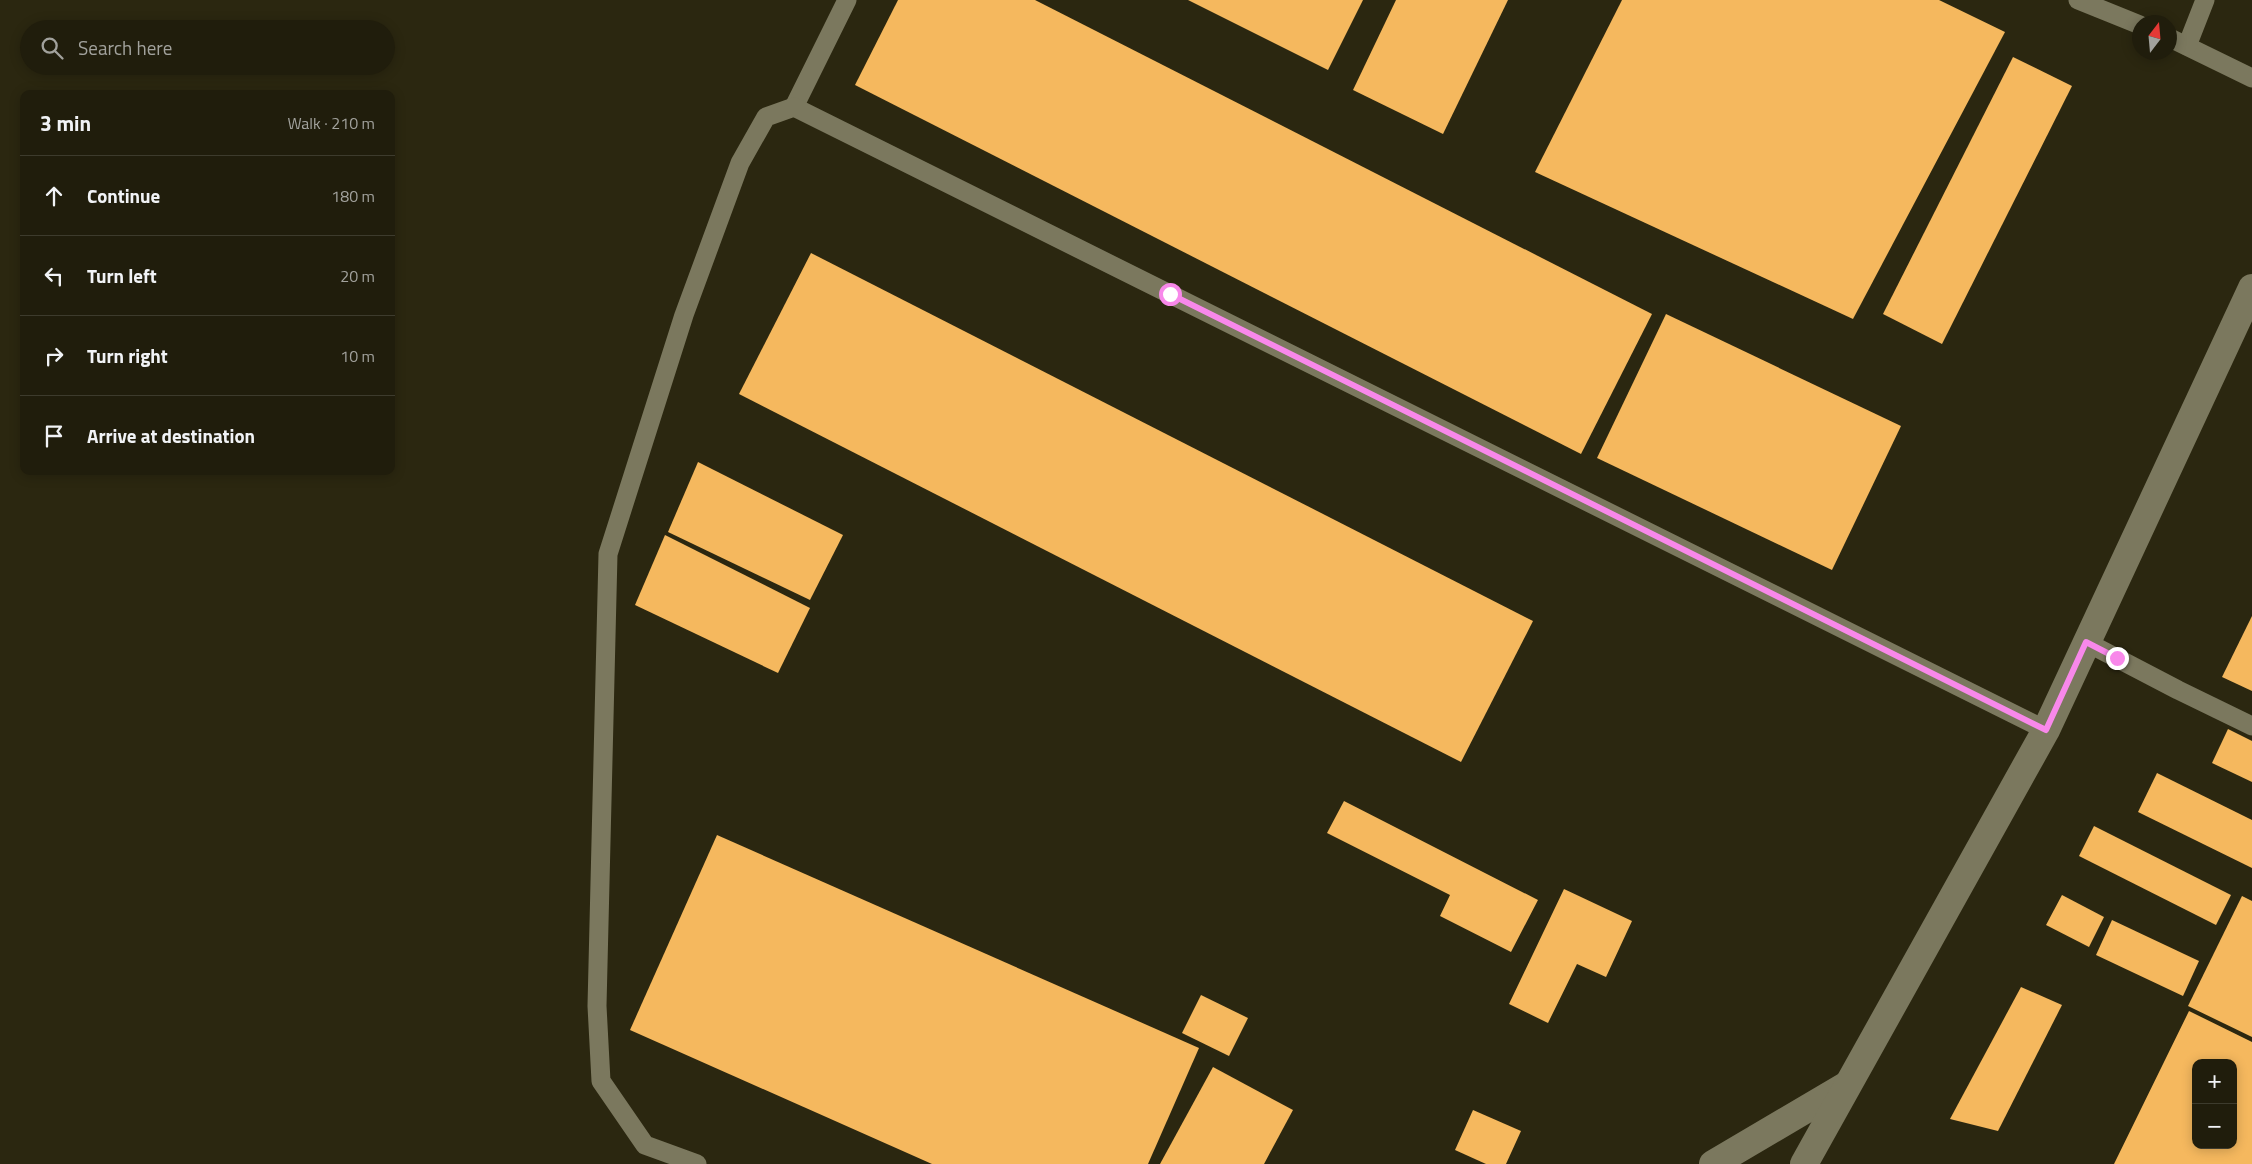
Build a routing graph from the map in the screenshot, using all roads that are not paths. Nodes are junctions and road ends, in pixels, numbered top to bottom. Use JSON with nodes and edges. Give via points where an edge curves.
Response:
{"nodes":[{"id":1,"x":847,"y":0,"type":"edge"},
{"id":2,"x":2078,"y":0,"type":"edge"},
{"id":3,"x":2205,"y":0,"type":"edge"},
{"id":4,"x":2132,"y":22,"type":"edge"},
{"id":5,"x":2177,"y":41,"type":"edge"},
{"id":6,"x":2187,"y":46,"type":"junction"},
{"id":7,"x":2252,"y":78,"type":"edge"},
{"id":8,"x":794,"y":106,"type":"junction"},
{"id":9,"x":2252,"y":288,"type":"edge"},
{"id":10,"x":2086,"y":642,"type":"junction"},
{"id":11,"x":2252,"y":726,"type":"edge"},
{"id":12,"x":2046,"y":730,"type":"junction"},
{"id":13,"x":1848,"y":1085,"type":"junction"},
{"id":14,"x":697,"y":1164,"type":"edge"},
{"id":15,"x":1713,"y":1164,"type":"edge"},
{"id":16,"x":1804,"y":1164,"type":"edge"}],
"edges":[{"from":1,"to":8,"type":"lane"},
{"from":2,"to":4,"type":"lane"},
{"from":3,"to":6,"type":"lane"},
{"from":5,"to":6,"type":"lane"},
{"from":6,"to":7,"type":"lane"},
{"from":8,"to":12,"type":"lane"},
{"from":8,"to":14,"type":"lane","via":[[766,117],[740,163],[684,314],[608,554],[597,1006],[600,1081],[645,1146]]},
{"from":9,"to":10,"type":"street"},
{"from":10,"to":11,"type":"lane"},
{"from":10,"to":12,"type":"street"},
{"from":12,"to":13,"type":"street"},
{"from":13,"to":15,"type":"street"},
{"from":13,"to":16,"type":"street"}]}
